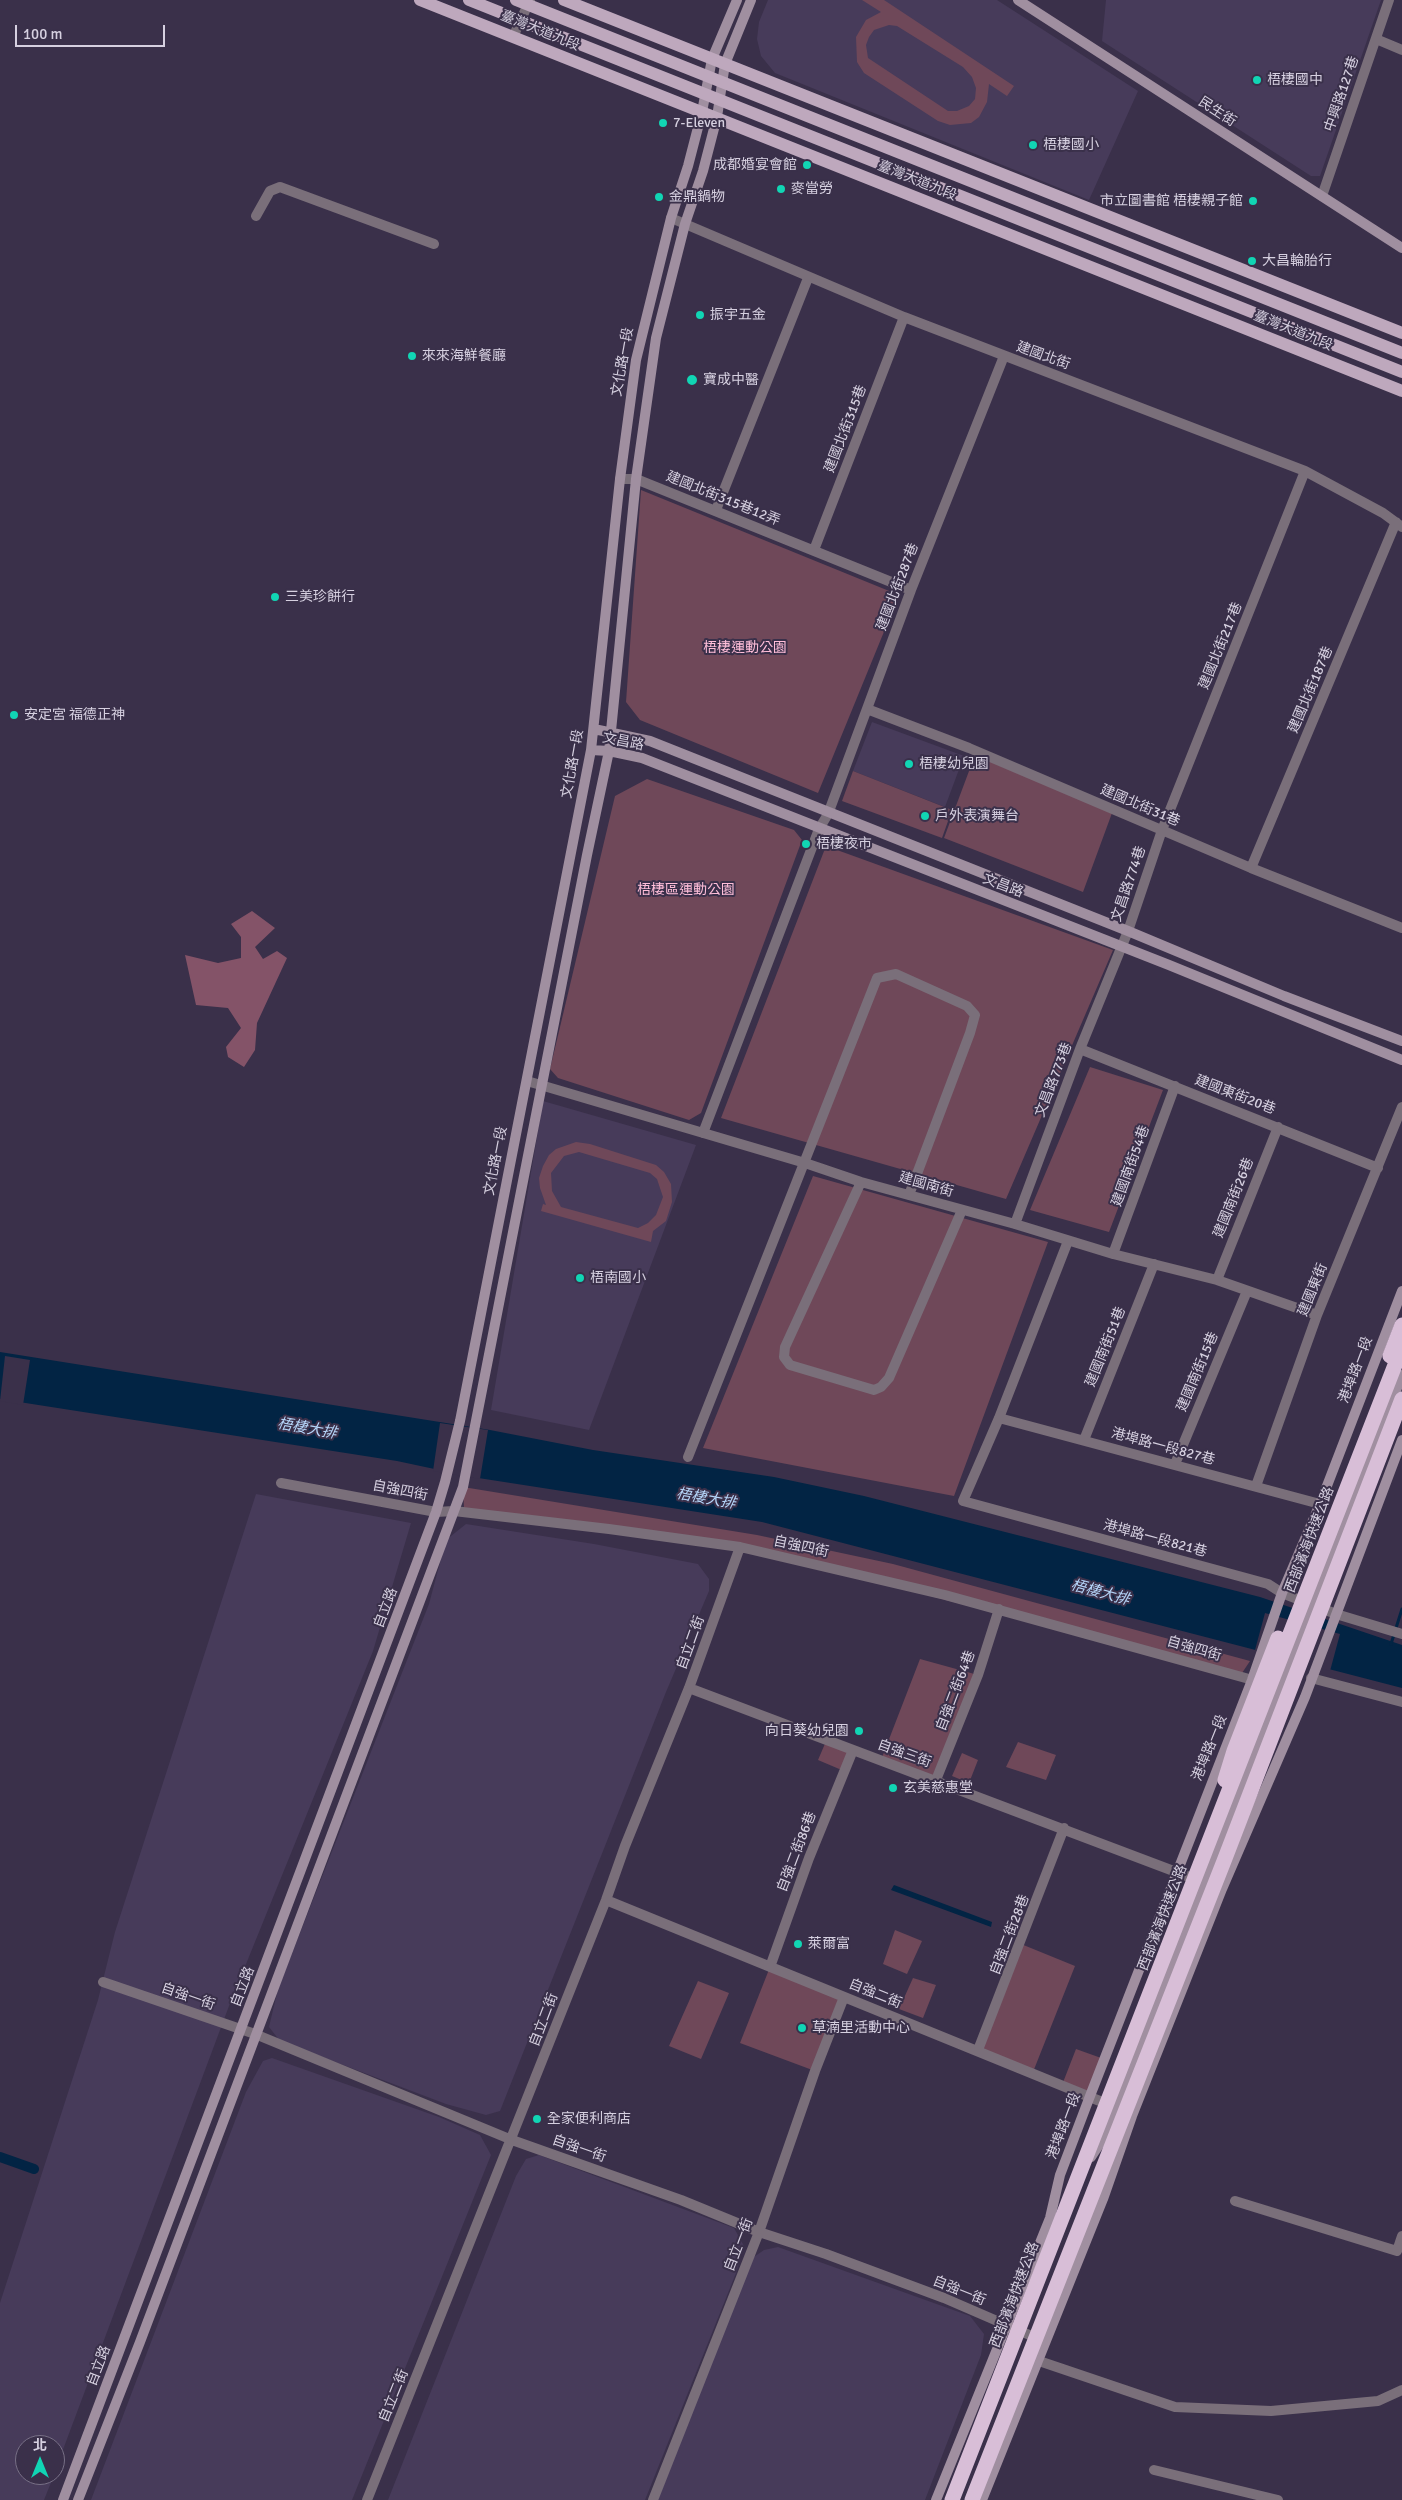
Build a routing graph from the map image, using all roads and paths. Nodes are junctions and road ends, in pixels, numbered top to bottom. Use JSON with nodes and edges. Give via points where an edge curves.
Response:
{"nodes":[{"id":1,"x":420,"y":0,"type":"edge"},
{"id":2,"x":469,"y":0,"type":"edge"},
{"id":3,"x":564,"y":0,"type":"edge"},
{"id":4,"x":737,"y":0,"type":"edge"},
{"id":5,"x":751,"y":0,"type":"edge"},
{"id":6,"x":1018,"y":0,"type":"edge"},
{"id":7,"x":1389,"y":0,"type":"edge"},
{"id":8,"x":525,"y":2,"type":"edge"},
{"id":9,"x":521,"y":21,"type":"junction"},
{"id":10,"x":513,"y":37,"type":"junction"},
{"id":11,"x":1376,"y":39,"type":"junction"},
{"id":12,"x":1402,"y":50,"type":"edge"},
{"id":13,"x":712,"y":59,"type":"junction"},
{"id":14,"x":725,"y":64,"type":"junction"},
{"id":15,"x":708,"y":76,"type":"junction"},
{"id":16,"x":721,"y":82,"type":"junction"},
{"id":17,"x":705,"y":94,"type":"junction"},
{"id":18,"x":718,"y":99,"type":"junction"},
{"id":19,"x":702,"y":112,"type":"junction"},
{"id":20,"x":717,"y":116,"type":"junction"},
{"id":21,"x":1322,"y":196,"type":"junction"},
{"id":22,"x":256,"y":216,"type":"dead end"},
{"id":23,"x":670,"y":218,"type":"junction"},
{"id":24,"x":685,"y":224,"type":"junction"},
{"id":25,"x":434,"y":244,"type":"dead end"},
{"id":26,"x":1402,"y":248,"type":"edge"},
{"id":27,"x":808,"y":278,"type":"junction"},
{"id":28,"x":904,"y":317,"type":"junction"},
{"id":29,"x":1402,"y":333,"type":"edge"},
{"id":30,"x":1402,"y":353,"type":"edge"},
{"id":31,"x":1004,"y":356,"type":"junction"},
{"id":32,"x":1402,"y":372,"type":"edge"},
{"id":33,"x":1402,"y":391,"type":"edge"},
{"id":34,"x":1305,"y":472,"type":"junction"},
{"id":35,"x":620,"y":479,"type":"junction"},
{"id":36,"x":636,"y":480,"type":"junction"},
{"id":37,"x":716,"y":510,"type":"junction"},
{"id":38,"x":1399,"y":524,"type":"edge"},
{"id":39,"x":814,"y":550,"type":"junction"},
{"id":40,"x":911,"y":590,"type":"junction"},
{"id":41,"x":867,"y":709,"type":"junction"},
{"id":42,"x":594,"y":729,"type":"junction"},
{"id":43,"x":612,"y":732,"type":"junction"},
{"id":44,"x":591,"y":750,"type":"junction"},
{"id":45,"x":609,"y":751,"type":"junction"},
{"id":46,"x":828,"y":814,"type":"junction"},
{"id":47,"x":819,"y":829,"type":"junction"},
{"id":48,"x":1162,"y":830,"type":"junction"},
{"id":49,"x":1251,"y":868,"type":"junction"},
{"id":50,"x":1402,"y":928,"type":"edge"},
{"id":51,"x":1128,"y":931,"type":"junction"},
{"id":52,"x":1121,"y":947,"type":"junction"},
{"id":53,"x":1402,"y":1041,"type":"edge"},
{"id":54,"x":1080,"y":1049,"type":"junction"},
{"id":55,"x":1402,"y":1060,"type":"edge"},
{"id":56,"x":527,"y":1080,"type":"junction"},
{"id":57,"x":543,"y":1085,"type":"junction"},
{"id":58,"x":1175,"y":1086,"type":"junction"},
{"id":59,"x":1402,"y":1108,"type":"edge"},
{"id":60,"x":1278,"y":1126,"type":"junction"},
{"id":61,"x":703,"y":1133,"type":"junction"},
{"id":62,"x":805,"y":1163,"type":"junction"},
{"id":63,"x":1378,"y":1168,"type":"junction"},
{"id":64,"x":861,"y":1182,"type":"junction"},
{"id":65,"x":909,"y":1195,"type":"junction"},
{"id":66,"x":962,"y":1210,"type":"junction"},
{"id":67,"x":1015,"y":1224,"type":"junction"},
{"id":68,"x":1068,"y":1241,"type":"junction"},
{"id":69,"x":1113,"y":1254,"type":"junction"},
{"id":70,"x":1154,"y":1264,"type":"junction"},
{"id":71,"x":1217,"y":1280,"type":"junction"},
{"id":72,"x":1247,"y":1291,"type":"junction"},
{"id":73,"x":1402,"y":1291,"type":"edge"},
{"id":74,"x":1318,"y":1315,"type":"junction"},
{"id":75,"x":1402,"y":1325,"type":"edge"},
{"id":76,"x":1402,"y":1347,"type":"edge"},
{"id":77,"x":1402,"y":1375,"type":"edge"},
{"id":78,"x":1402,"y":1399,"type":"edge"},
{"id":79,"x":999,"y":1418,"type":"junction"},
{"id":80,"x":1402,"y":1421,"type":"edge"},
{"id":81,"x":1084,"y":1440,"type":"junction"},
{"id":82,"x":1402,"y":1440,"type":"edge"},
{"id":83,"x":688,"y":1457,"type":"dead end"},
{"id":84,"x":1175,"y":1464,"type":"junction"},
{"id":85,"x":445,"y":1482,"type":"joint"},
{"id":86,"x":281,"y":1483,"type":"dead end"},
{"id":87,"x":1256,"y":1486,"type":"junction"},
{"id":88,"x":464,"y":1487,"type":"joint"},
{"id":89,"x":1320,"y":1504,"type":"junction"},
{"id":90,"x":454,"y":1511,"type":"junction"},
{"id":91,"x":436,"y":1512,"type":"junction"},
{"id":92,"x":740,"y":1547,"type":"junction"},
{"id":93,"x":1282,"y":1593,"type":"junction"},
{"id":94,"x":1313,"y":1604,"type":"junction"},
{"id":95,"x":999,"y":1609,"type":"junction"},
{"id":96,"x":1336,"y":1614,"type":"junction"},
{"id":97,"x":1402,"y":1634,"type":"edge"},
{"id":98,"x":1311,"y":1678,"type":"junction"},
{"id":99,"x":1252,"y":1680,"type":"junction"},
{"id":100,"x":689,"y":1688,"type":"junction"},
{"id":101,"x":1281,"y":1689,"type":"junction"},
{"id":102,"x":1304,"y":1697,"type":"junction"},
{"id":103,"x":1402,"y":1702,"type":"edge"},
{"id":104,"x":853,"y":1750,"type":"junction"},
{"id":105,"x":936,"y":1780,"type":"junction"},
{"id":106,"x":1064,"y":1828,"type":"junction"},
{"id":107,"x":1204,"y":1857,"type":"junction"},
{"id":108,"x":1224,"y":1861,"type":"junction"},
{"id":109,"x":1176,"y":1872,"type":"junction"},
{"id":110,"x":1205,"y":1882,"type":"junction"},
{"id":111,"x":1222,"y":1889,"type":"junction"},
{"id":112,"x":606,"y":1900,"type":"junction"},
{"id":113,"x":770,"y":1967,"type":"junction"},
{"id":114,"x":103,"y":1982,"type":"dead end"},
{"id":115,"x":844,"y":1997,"type":"junction"},
{"id":116,"x":241,"y":2030,"type":"junction"},
{"id":117,"x":256,"y":2034,"type":"junction"},
{"id":118,"x":978,"y":2050,"type":"junction"},
{"id":119,"x":1090,"y":2096,"type":"junction"},
{"id":120,"x":1116,"y":2107,"type":"junction"},
{"id":121,"x":1132,"y":2116,"type":"junction"},
{"id":122,"x":1103,"y":2139,"type":"junction"},
{"id":123,"x":512,"y":2140,"type":"junction"},
{"id":124,"x":1235,"y":2201,"type":"dead end"},
{"id":125,"x":1050,"y":2218,"type":"junction"},
{"id":126,"x":760,"y":2232,"type":"junction"},
{"id":127,"x":1090,"y":2232,"type":"junction"},
{"id":128,"x":1402,"y":2236,"type":"edge"},
{"id":129,"x":1005,"y":2325,"type":"junction"},
{"id":130,"x":1046,"y":2342,"type":"junction"},
{"id":131,"x":1039,"y":2361,"type":"junction"},
{"id":132,"x":1402,"y":2390,"type":"edge"},
{"id":133,"x":1154,"y":2470,"type":"dead end"},
{"id":134,"x":63,"y":2500,"type":"edge"},
{"id":135,"x":78,"y":2500,"type":"edge"},
{"id":136,"x":367,"y":2500,"type":"edge"},
{"id":137,"x":652,"y":2500,"type":"edge"},
{"id":138,"x":936,"y":2500,"type":"edge"},
{"id":139,"x":952,"y":2500,"type":"edge"},
{"id":140,"x":972,"y":2500,"type":"edge"},
{"id":141,"x":982,"y":2500,"type":"edge"},
{"id":142,"x":1278,"y":2500,"type":"edge"}],
"edges":[{"from":1,"to":10,"type":"main road","name":"臺灣大道九段"},
{"from":2,"to":9,"type":"main road","name":"臺灣大道九段"},
{"from":3,"to":13,"type":"main road"},
{"from":4,"to":13,"type":"street","name":"文化路一段"},
{"from":5,"to":14,"type":"street","name":"文化路一段"},
{"from":6,"to":21,"type":"street","name":"民生街"},
{"from":7,"to":11,"type":"street","name":"中興路127巷"},
{"from":8,"to":9,"type":"street"},
{"from":8,"to":15,"type":"main road","name":"臺灣大道九段"},
{"from":9,"to":10,"type":"street"},
{"from":9,"to":17,"type":"main road","name":"臺灣大道九段"},
{"from":10,"to":19,"type":"main road","name":"臺灣大道九段"},
{"from":11,"to":12,"type":"street"},
{"from":11,"to":21,"type":"street","name":"中興路127巷"},
{"from":13,"to":14,"type":"main road"},
{"from":13,"to":15,"type":"street","name":"文化路一段"},
{"from":14,"to":16,"type":"street","name":"文化路一段"},
{"from":14,"to":29,"type":"main road"},
{"from":15,"to":16,"type":"main road","name":"臺灣大道九段"},
{"from":15,"to":17,"type":"street","name":"文化路一段"},
{"from":16,"to":18,"type":"street","name":"文化路一段"},
{"from":16,"to":30,"type":"main road","name":"臺灣大道九段"},
{"from":17,"to":18,"type":"main road","name":"臺灣大道九段"},
{"from":17,"to":19,"type":"street","name":"文化路一段"},
{"from":18,"to":20,"type":"street","name":"文化路一段"},
{"from":18,"to":32,"type":"main road","name":"臺灣大道九段"},
{"from":19,"to":20,"type":"main road","name":"臺灣大道九段"},
{"from":19,"to":23,"type":"street","name":"文化路一段"},
{"from":20,"to":24,"type":"street","name":"文化路一段"},
{"from":20,"to":33,"type":"main road","name":"臺灣大道九段"},
{"from":21,"to":26,"type":"street","name":"民生街"},
{"from":22,"to":25,"type":"street","via":[[270,191],[280,187]]},
{"from":23,"to":24,"type":"street","name":"建國北街"},
{"from":23,"to":35,"type":"street","name":"文化路一段","via":[[636,360]]},
{"from":24,"to":27,"type":"street","name":"建國北街"},
{"from":24,"to":36,"type":"street","name":"文化路一段","via":[[656,338]]},
{"from":27,"to":28,"type":"street","name":"建國北街"},
{"from":27,"to":37,"type":"street"},
{"from":28,"to":31,"type":"street","name":"建國北街"},
{"from":28,"to":39,"type":"street","name":"建國北街315巷"},
{"from":31,"to":34,"type":"street","name":"建國北街"},
{"from":31,"to":40,"type":"street","name":"建國北街287巷"},
{"from":34,"to":38,"type":"street","name":"建國北街"},
{"from":34,"to":48,"type":"street","name":"建國北街217巷"},
{"from":35,"to":36,"type":"street","name":"建國北街315巷12弄"},
{"from":35,"to":42,"type":"street","name":"文化路一段"},
{"from":36,"to":37,"type":"street","name":"建國北街315巷12弄"},
{"from":36,"to":43,"type":"street","name":"文化路一段"},
{"from":37,"to":39,"type":"street","name":"建國北街315巷12弄"},
{"from":38,"to":49,"type":"street","name":"建國北街187巷"},
{"from":39,"to":40,"type":"street","name":"建國北街315巷12弄"},
{"from":40,"to":41,"type":"street","name":"建國北街287巷"},
{"from":41,"to":46,"type":"street","name":"建國北街287巷"},
{"from":41,"to":48,"type":"street","name":"建國北街31巷","via":[[969,748]]},
{"from":42,"to":43,"type":"street","name":"文昌路"},
{"from":42,"to":44,"type":"street","name":"文化路一段"},
{"from":43,"to":45,"type":"street","name":"文化路一段"},
{"from":43,"to":46,"type":"street","name":"文昌路","via":[[650,741]]},
{"from":44,"to":45,"type":"street","name":"文昌路"},
{"from":44,"to":56,"type":"street","name":"文化路一段"},
{"from":45,"to":47,"type":"street","name":"文昌路","via":[[642,758]]},
{"from":45,"to":57,"type":"street","name":"文化路一段"},
{"from":46,"to":47,"type":"street","name":"建國北街287巷"},
{"from":46,"to":51,"type":"street","name":"文昌路"},
{"from":47,"to":52,"type":"street","name":"文昌路"},
{"from":47,"to":61,"type":"street","name":"建國北街287巷"},
{"from":48,"to":49,"type":"street","name":"建國北街31巷"},
{"from":48,"to":51,"type":"street","name":"文昌路774巷"},
{"from":49,"to":50,"type":"street","name":"建國北街31巷"},
{"from":51,"to":52,"type":"street","name":"文昌路774巷"},
{"from":51,"to":53,"type":"street","name":"文昌路","via":[[1275,993]]},
{"from":52,"to":54,"type":"street","name":"文昌路773巷"},
{"from":52,"to":55,"type":"street","name":"文昌路"},
{"from":54,"to":58,"type":"street","name":"建國東街20巷"},
{"from":54,"to":67,"type":"street","name":"文昌路773巷"},
{"from":56,"to":57,"type":"street","name":"建國南街"},
{"from":56,"to":85,"type":"street","name":"文化路一段"},
{"from":57,"to":61,"type":"street","name":"建國南街"},
{"from":57,"to":88,"type":"street","name":"文化路一段"},
{"from":58,"to":60,"type":"street","name":"建國東街20巷"},
{"from":58,"to":69,"type":"street","name":"建國南街54巷"},
{"from":59,"to":63,"type":"street","name":"建國東街"},
{"from":60,"to":63,"type":"street","name":"建國東街20巷"},
{"from":60,"to":71,"type":"street","name":"建國南街26巷"},
{"from":61,"to":62,"type":"street","name":"建國南街"},
{"from":62,"to":64,"type":"street","name":"建國南街"},
{"from":62,"to":65,"type":"street","via":[[877,978],[896,974],[968,1006],[975,1015]]},
{"from":62,"to":83,"type":"street"},
{"from":63,"to":74,"type":"street","name":"建國東街"},
{"from":64,"to":65,"type":"street","name":"建國南街"},
{"from":64,"to":66,"type":"street","via":[[785,1347],[784,1357],[790,1365],[874,1390],[881,1388],[889,1378]]},
{"from":65,"to":66,"type":"street","name":"建國南街"},
{"from":66,"to":67,"type":"street","name":"建國南街"},
{"from":67,"to":68,"type":"street","name":"建國南街"},
{"from":68,"to":69,"type":"street","name":"建國南街"},
{"from":68,"to":79,"type":"street"},
{"from":69,"to":70,"type":"street","name":"建國南街"},
{"from":70,"to":71,"type":"street","name":"建國南街"},
{"from":70,"to":81,"type":"street","name":"建國南街51巷"},
{"from":71,"to":72,"type":"street","name":"建國南街"},
{"from":72,"to":74,"type":"street","name":"建國南街"},
{"from":72,"to":84,"type":"street","name":"建國南街15巷"},
{"from":73,"to":89,"type":"street","name":"港埠路一段"},
{"from":74,"to":87,"type":"street","name":"建國東街"},
{"from":75,"to":107,"type":"highway","bridge":true,"via":[[1234,1750]]},
{"from":76,"to":107,"type":"highway","name":"西部濱海快速公路","bridge":true},
{"from":77,"to":94,"type":"street","name":"港埠路一段"},
{"from":78,"to":108,"type":"highway","bridge":true},
{"from":79,"to":81,"type":"street","name":"港埠路一段827巷"},
{"from":79,"to":93,"type":"street","name":"港埠路一段821巷","via":[[963,1501],[1268,1584]]},
{"from":80,"to":108,"type":"highway","bridge":true,"via":[[1251,1810],[1239,1839]]},
{"from":81,"to":84,"type":"street","name":"港埠路一段827巷"},
{"from":82,"to":96,"type":"street","name":"港埠路一段"},
{"from":84,"to":87,"type":"street","name":"港埠路一段827巷"},
{"from":85,"to":91,"type":"street","name":"自立路"},
{"from":86,"to":91,"type":"street","name":"自強四街"},
{"from":87,"to":89,"type":"street","name":"港埠路一段827巷"},
{"from":88,"to":90,"type":"street","name":"自立路"},
{"from":89,"to":93,"type":"street","name":"港埠路一段"},
{"from":90,"to":91,"type":"street","name":"自強四街"},
{"from":90,"to":92,"type":"street","name":"自強四街"},
{"from":90,"to":117,"type":"street","name":"自立路"},
{"from":91,"to":116,"type":"street","name":"自立路"},
{"from":92,"to":95,"type":"street","name":"自強四街"},
{"from":92,"to":100,"type":"street","name":"自立二街"},
{"from":93,"to":94,"type":"street","name":"港埠路一段821巷"},
{"from":93,"to":99,"type":"street","name":"港埠路一段"},
{"from":94,"to":96,"type":"street","name":"港埠路一段821巷"},
{"from":94,"to":101,"type":"street","name":"港埠路一段"},
{"from":95,"to":99,"type":"street","name":"自強四街"},
{"from":95,"to":105,"type":"street","name":"自強二街64巷","via":[[978,1675]]},
{"from":96,"to":97,"type":"street","name":"港埠路一段821巷"},
{"from":96,"to":98,"type":"street","name":"港埠路一段"},
{"from":98,"to":102,"type":"street","name":"港埠路一段"},
{"from":98,"to":103,"type":"street"},
{"from":99,"to":101,"type":"street","name":"自強四街"},
{"from":99,"to":109,"type":"street","name":"港埠路一段"},
{"from":100,"to":104,"type":"street","name":"自強三街"},
{"from":100,"to":112,"type":"street","name":"自立二街"},
{"from":101,"to":102,"type":"street","name":"自強四街"},
{"from":101,"to":110,"type":"street","name":"港埠路一段"},
{"from":102,"to":111,"type":"street","name":"港埠路一段"},
{"from":104,"to":105,"type":"street","name":"自強三街"},
{"from":104,"to":113,"type":"street","name":"自強二街86巷","via":[[808,1858]]},
{"from":105,"to":106,"type":"street","name":"自強三街"},
{"from":106,"to":109,"type":"street","name":"自強三街"},
{"from":106,"to":118,"type":"street","name":"自強二街28巷"},
{"from":107,"to":139,"type":"highway","name":"西部濱海快速公路","bridge":true},
{"from":108,"to":140,"type":"highway","bridge":true},
{"from":109,"to":110,"type":"street","name":"自強三街"},
{"from":109,"to":119,"type":"street","name":"港埠路一段"},
{"from":110,"to":111,"type":"street","name":"自強三街"},
{"from":110,"to":120,"type":"street","name":"港埠路一段"},
{"from":111,"to":121,"type":"street","name":"港埠路一段"},
{"from":112,"to":113,"type":"street","name":"自強二街"},
{"from":112,"to":123,"type":"street","name":"自立二街"},
{"from":113,"to":115,"type":"street","name":"自強二街"},
{"from":114,"to":116,"type":"street","name":"自強一街"},
{"from":115,"to":118,"type":"street","name":"自強二街"},
{"from":115,"to":126,"type":"street","name":"自立一街"},
{"from":116,"to":117,"type":"street","name":"自強一街"},
{"from":116,"to":134,"type":"street","name":"自立路"},
{"from":117,"to":123,"type":"street","name":"自強一街"},
{"from":117,"to":135,"type":"street","name":"自立路"},
{"from":118,"to":119,"type":"street","name":"自強二街"},
{"from":119,"to":120,"type":"street","name":"自強二街"},
{"from":119,"to":125,"type":"street","name":"港埠路一段","via":[[1060,2175]]},
{"from":120,"to":121,"type":"street","name":"自強二街"},
{"from":120,"to":122,"type":"street","name":"港埠路一段"},
{"from":121,"to":127,"type":"street","name":"港埠路一段"},
{"from":122,"to":125,"type":"street","name":"港埠路一段"},
{"from":122,"to":127,"type":"street","name":"港埠路一段"},
{"from":123,"to":126,"type":"street","name":"自強一街","via":[[681,2200]]},
{"from":123,"to":136,"type":"street","name":"自立二街"},
{"from":124,"to":128,"type":"street","via":[[1397,2251]]},
{"from":125,"to":129,"type":"street","name":"港埠路一段"},
{"from":126,"to":129,"type":"street","name":"自強一街","via":[[944,2298]]},
{"from":126,"to":137,"type":"street","name":"自立一街"},
{"from":127,"to":130,"type":"street","name":"港埠路一段"},
{"from":129,"to":130,"type":"street","name":"自強一街"},
{"from":129,"to":138,"type":"street","name":"港埠路一段"},
{"from":130,"to":131,"type":"street","name":"港埠路一段"},
{"from":131,"to":132,"type":"street","via":[[1175,2407],[1272,2411],[1378,2401]]},
{"from":131,"to":141,"type":"street","name":"港埠路一段"},
{"from":133,"to":142,"type":"street"}]}
